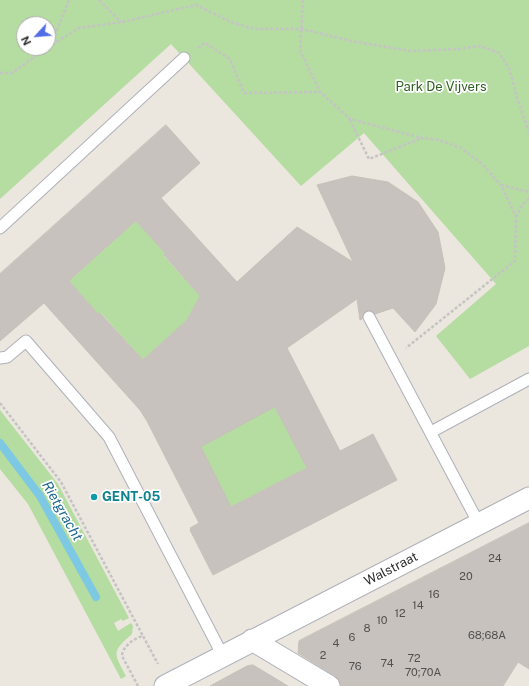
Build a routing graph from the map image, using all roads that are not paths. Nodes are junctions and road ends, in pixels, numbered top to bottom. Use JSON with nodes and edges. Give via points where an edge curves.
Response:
{"nodes":[{"id":1,"x":184,"y":58,"type":"road end"},
{"id":2,"x":0,"y":228,"type":"edge"},
{"id":3,"x":369,"y":316,"type":"dead end"},
{"id":4,"x":0,"y":358,"type":"edge"},
{"id":5,"x":529,"y":379,"type":"edge"},
{"id":6,"x":431,"y":432,"type":"junction"},
{"id":7,"x":528,"y":499,"type":"edge"},
{"id":8,"x":479,"y":524,"type":"junction"},
{"id":9,"x":252,"y":640,"type":"junction"},
{"id":10,"x":223,"y":656,"type":"junction"},
{"id":11,"x":166,"y":685,"type":"edge"},
{"id":12,"x":329,"y":686,"type":"edge"}],
"edges":[{"from":1,"to":2,"type":"lane"},
{"from":3,"to":6,"type":"lane"},
{"from":4,"to":10,"type":"lane","via":[[7,357],[26,341],[109,437]]},
{"from":5,"to":6,"type":"lane"},
{"from":6,"to":8,"type":"lane"},
{"from":7,"to":8,"type":"street","name":"Walstraat"},
{"from":8,"to":9,"type":"street","name":"Walstraat"},
{"from":9,"to":10,"type":"street","name":"Walstraat"},
{"from":9,"to":12,"type":"street"},
{"from":10,"to":11,"type":"street","name":"Walstraat"}]}
